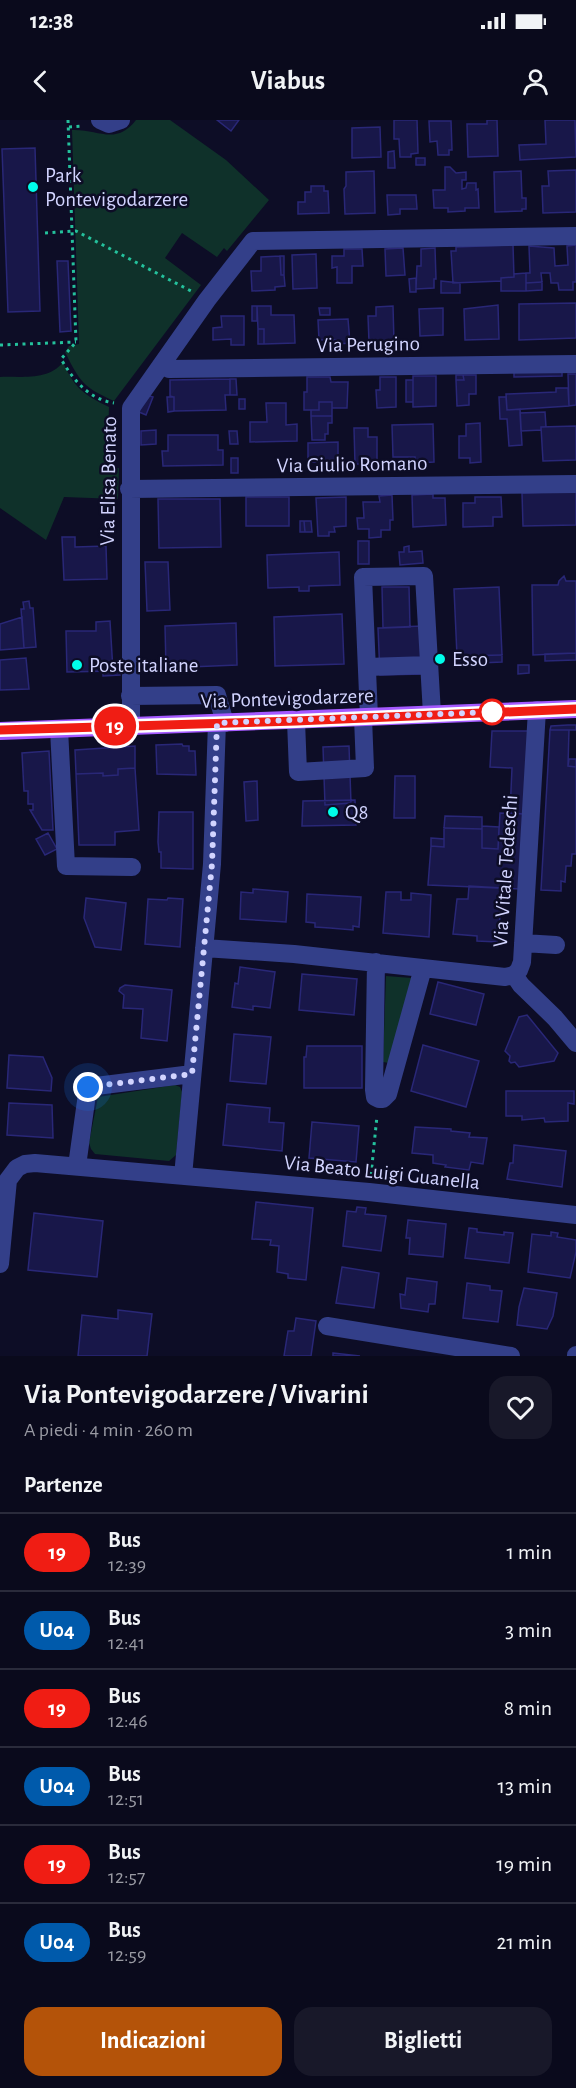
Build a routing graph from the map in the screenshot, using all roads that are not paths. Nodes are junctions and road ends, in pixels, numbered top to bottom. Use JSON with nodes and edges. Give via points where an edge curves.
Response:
{"nodes":[{"id":1,"x":121,"y":120,"type":"edge"},
{"id":2,"x":93,"y":123,"type":"edge"},
{"id":3,"x":576,"y":236,"type":"edge"},
{"id":4,"x":161,"y":364,"type":"junction"},
{"id":5,"x":576,"y":364,"type":"edge"},
{"id":6,"x":576,"y":484,"type":"edge"},
{"id":7,"x":129,"y":489,"type":"junction"},
{"id":8,"x":429,"y":665,"type":"junction"},
{"id":9,"x":367,"y":667,"type":"junction"},
{"id":10,"x":130,"y":696,"type":"junction"},
{"id":11,"x":576,"y":709,"type":"edge"},
{"id":12,"x":537,"y":710,"type":"junction"},
{"id":13,"x":432,"y":714,"type":"junction"},
{"id":14,"x":366,"y":717,"type":"junction"},
{"id":15,"x":296,"y":721,"type":"junction"},
{"id":16,"x":221,"y":723,"type":"junction"},
{"id":17,"x":131,"y":725,"type":"junction"},
{"id":18,"x":59,"y":729,"type":"junction"},
{"id":19,"x":0,"y":730,"type":"edge"},
{"id":20,"x":132,"y":867,"type":"dead end"},
{"id":21,"x":523,"y":943,"type":"junction"},
{"id":22,"x":556,"y":945,"type":"dead end"},
{"id":23,"x":204,"y":948,"type":"junction"},
{"id":24,"x":376,"y":962,"type":"junction"},
{"id":25,"x":423,"y":968,"type":"junction"},
{"id":26,"x":514,"y":975,"type":"junction"},
{"id":27,"x":576,"y":1043,"type":"edge"},
{"id":28,"x":192,"y":1074,"type":"junction"},
{"id":29,"x":77,"y":1166,"type":"junction"},
{"id":30,"x":183,"y":1176,"type":"junction"},
{"id":31,"x":576,"y":1215,"type":"edge"},
{"id":32,"x":0,"y":1263,"type":"edge"},
{"id":33,"x":327,"y":1326,"type":"dead end"},
{"id":34,"x":511,"y":1356,"type":"edge"}],
"edges":[{"from":1,"to":2,"type":"street"},
{"from":3,"to":4,"type":"street","name":"Via Elisa Benato","via":[[253,240]]},
{"from":4,"to":5,"type":"street","name":"Via Perugino","via":[[169,369]]},
{"from":4,"to":7,"type":"street","name":"Via Elisa Benato","via":[[130,408]]},
{"from":6,"to":7,"type":"street","name":"Via Giulio Romano"},
{"from":7,"to":10,"type":"street","name":"Via Elisa Benato"},
{"from":8,"to":9,"type":"street"},
{"from":8,"to":9,"type":"street","via":[[424,576],[363,577]]},
{"from":8,"to":13,"type":"street"},
{"from":9,"to":14,"type":"street"},
{"from":10,"to":16,"type":"street","via":[[217,695]]},
{"from":10,"to":17,"type":"street","name":"Via Elisa Benato"},
{"from":11,"to":12,"type":"main road","name":"Via Pontevigodarzere"},
{"from":12,"to":13,"type":"main road","name":"Via Pontevigodarzere"},
{"from":12,"to":21,"type":"street","name":"Via Vitale Tedeschi"},
{"from":13,"to":14,"type":"main road","name":"Via Pontevigodarzere"},
{"from":14,"to":15,"type":"main road","name":"Via Pontevigodarzere"},
{"from":14,"to":15,"type":"street","via":[[365,768],[298,772]]},
{"from":15,"to":16,"type":"main road","name":"Via Pontevigodarzere"},
{"from":16,"to":17,"type":"main road","name":"Via Pontevigodarzere"},
{"from":16,"to":23,"type":"street"},
{"from":17,"to":18,"type":"main road","name":"Via Pontevigodarzere"},
{"from":18,"to":19,"type":"main road","name":"Via Pontevigodarzere"},
{"from":18,"to":20,"type":"street","via":[[66,866]]},
{"from":21,"to":22,"type":"street"},
{"from":21,"to":26,"type":"street","name":"Via Vitale Tedeschi","via":[[522,962]]},
{"from":23,"to":24,"type":"street"},
{"from":23,"to":28,"type":"street"},
{"from":24,"to":25,"type":"street"},
{"from":24,"to":25,"type":"street","via":[[374,1090],[378,1099],[388,1094]]},
{"from":25,"to":26,"type":"street"},
{"from":26,"to":27,"type":"street","name":"Via Vitale Tedeschi"},
{"from":28,"to":29,"type":"street","via":[[88,1087]]},
{"from":28,"to":30,"type":"street"},
{"from":29,"to":30,"type":"street","name":"Via Beato Luigi Guanella"},
{"from":29,"to":32,"type":"street","name":"Via Beato Luigi Guanella","via":[[25,1164],[12,1174],[8,1180]]},
{"from":30,"to":31,"type":"street","name":"Via Beato Luigi Guanella"},
{"from":33,"to":34,"type":"street"}]}
